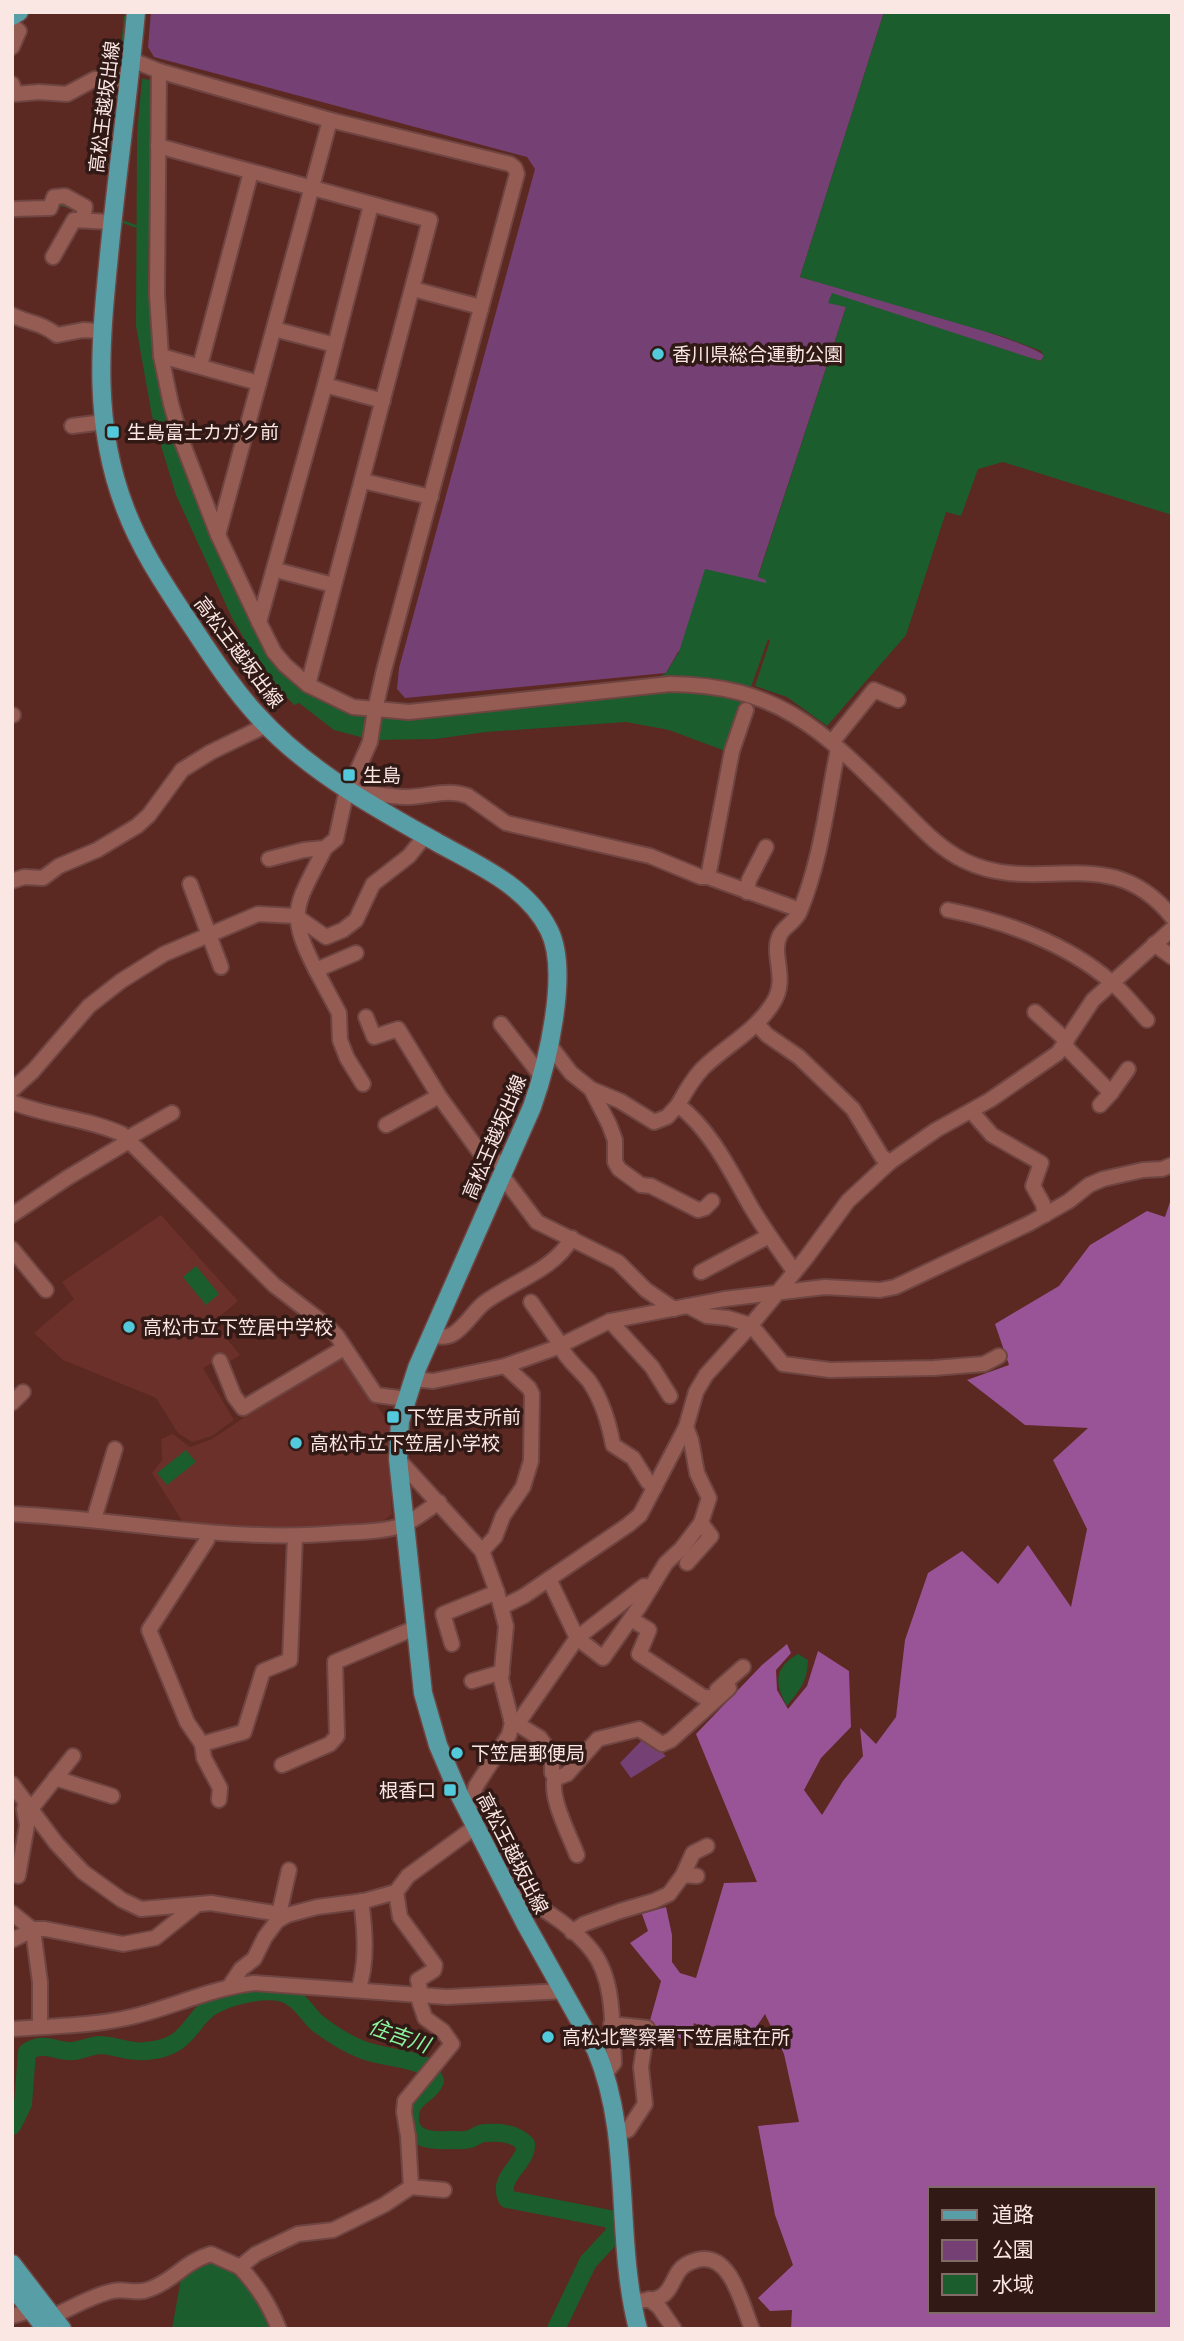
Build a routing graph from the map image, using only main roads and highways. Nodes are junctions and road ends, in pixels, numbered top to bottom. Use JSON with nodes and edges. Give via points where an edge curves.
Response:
{"nodes":[{"id":1,"x":19,"y":12,"type":"edge"},
{"id":2,"x":136,"y":12,"type":"edge"},
{"id":3,"x":12,"y":16,"type":"edge"},
{"id":4,"x":12,"y":2264,"type":"edge"},
{"id":5,"x":12,"y":2286,"type":"edge"},
{"id":6,"x":52,"y":2320,"type":"edge"},
{"id":7,"x":638,"y":2329,"type":"edge"}],
"edges":[{"from":1,"to":3,"type":"main road"},
{"from":2,"to":7,"type":"main road","name":"高松王越坂出線","via":[[102,331],[101,409],[124,506],[144,551],[218,665],[267,724],[349,790],[499,877],[538,912],[556,946],[558,966],[542,1077],[413,1379],[400,1421],[398,1459],[423,1693],[438,1745],[472,1820],[606,2073],[617,2134],[627,2255],[642,2300]]},
{"from":4,"to":6,"type":"main road"},
{"from":5,"to":6,"type":"main road"}]}
